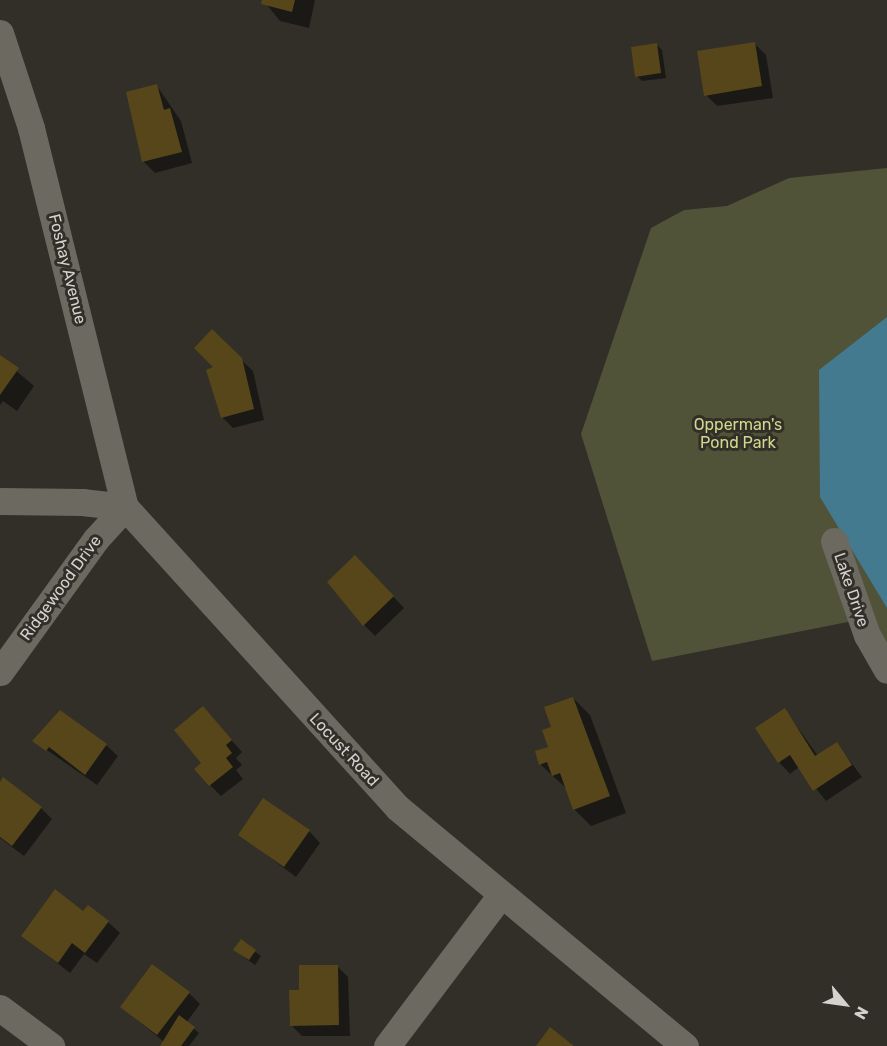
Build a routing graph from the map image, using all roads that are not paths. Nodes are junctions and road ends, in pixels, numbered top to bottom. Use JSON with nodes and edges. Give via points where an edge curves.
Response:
{"nodes":[{"id":1,"x":0,"y":33,"type":"edge"},
{"id":2,"x":0,"y":501,"type":"edge"},
{"id":3,"x":125,"y":507,"type":"junction"},
{"id":4,"x":834,"y":541,"type":"dead end"},
{"id":5,"x":887,"y":670,"type":"edge"},
{"id":6,"x":0,"y":672,"type":"edge"},
{"id":7,"x":500,"y":896,"type":"junction"},
{"id":8,"x":0,"y":1008,"type":"edge"},
{"id":9,"x":51,"y":1046,"type":"edge"},
{"id":10,"x":387,"y":1046,"type":"edge"},
{"id":11,"x":685,"y":1046,"type":"edge"}],
"edges":[{"from":1,"to":3,"type":"street","name":"Foshay Avenue","via":[[32,128]]},
{"from":2,"to":3,"type":"street"},
{"from":3,"to":6,"type":"street","name":"Ridgewood Drive","via":[[96,539]]},
{"from":3,"to":7,"type":"street","name":"Locust Road","via":[[398,808]]},
{"from":4,"to":5,"type":"street","name":"Lake Drive","via":[[867,635]]},
{"from":7,"to":10,"type":"street"},
{"from":7,"to":11,"type":"street","name":"Locust Road"},
{"from":8,"to":9,"type":"street"}]}
